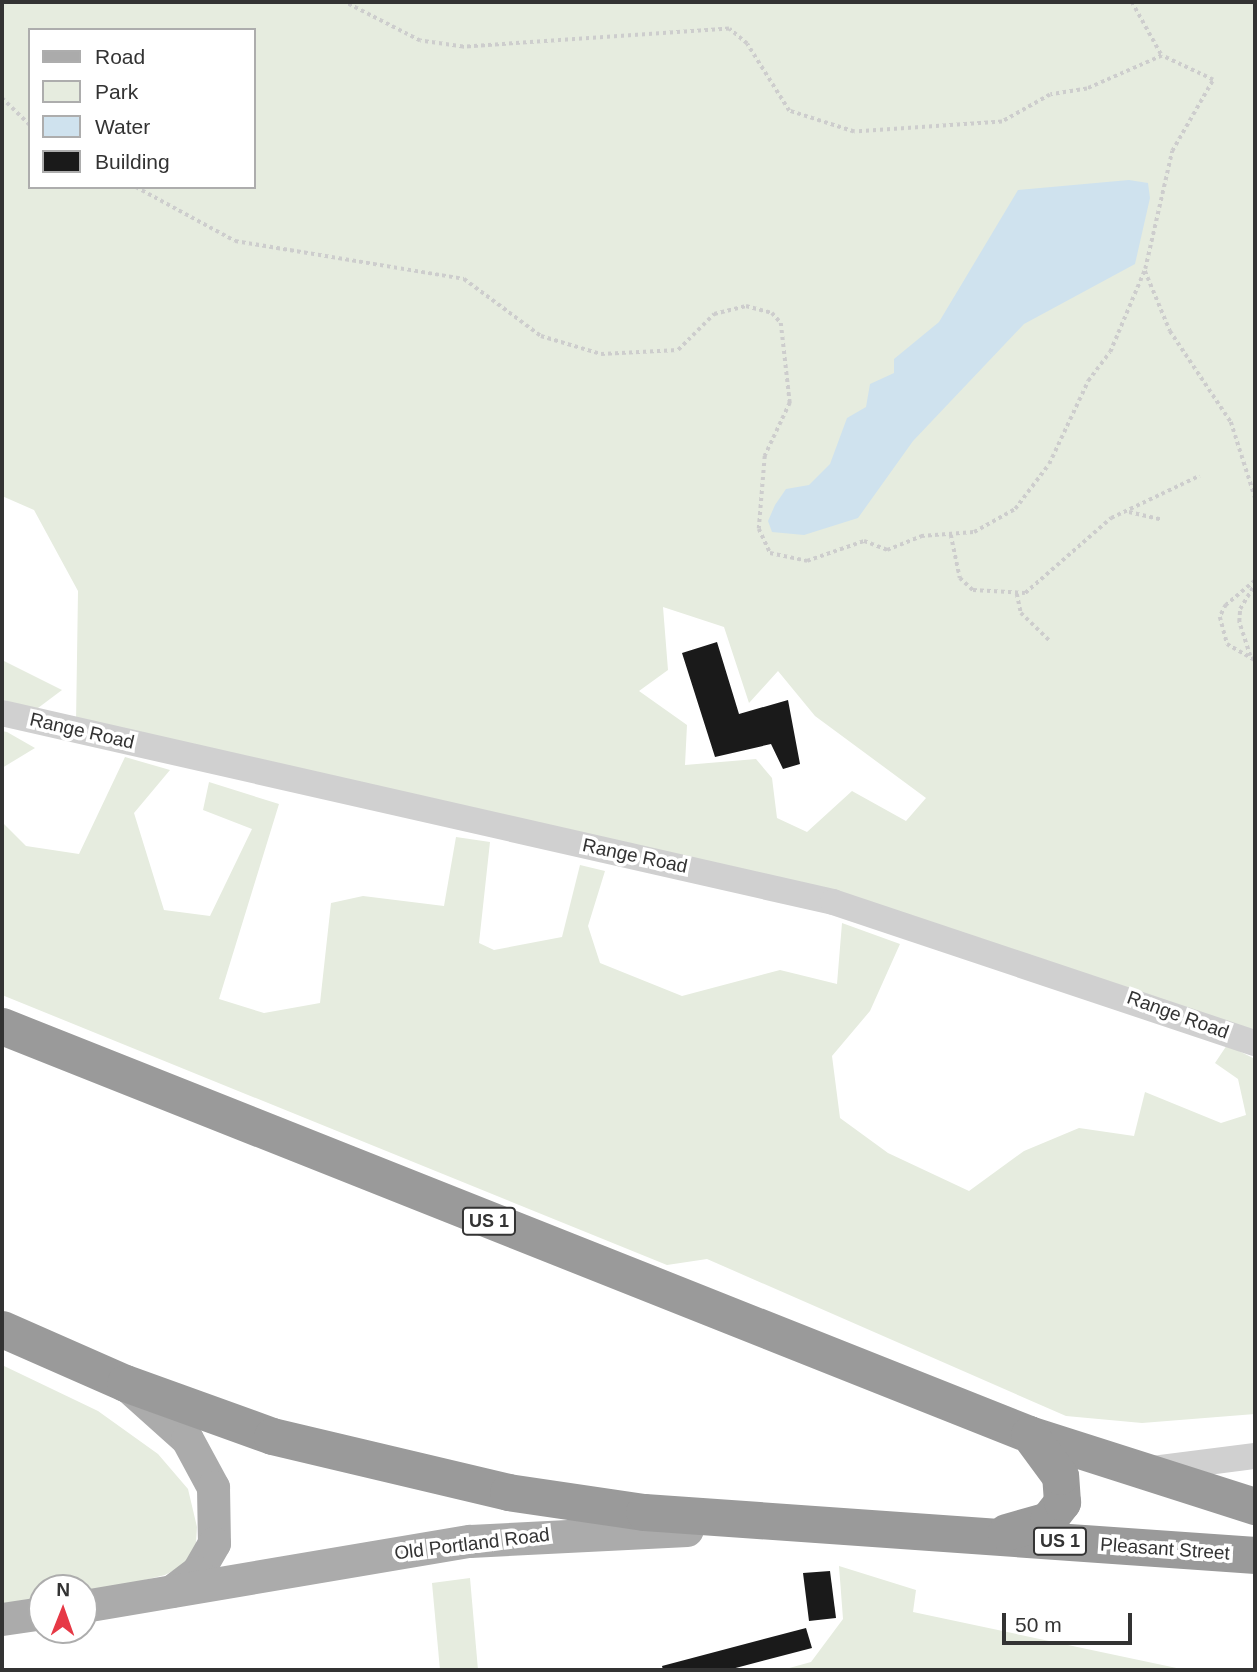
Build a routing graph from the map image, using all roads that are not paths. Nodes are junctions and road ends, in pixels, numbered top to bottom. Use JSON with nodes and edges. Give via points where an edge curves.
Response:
{"nodes":[{"id":1,"x":2,"y":713,"type":"edge"},
{"id":2,"x":2,"y":1027,"type":"edge"},
{"id":3,"x":1255,"y":1043,"type":"edge"},
{"id":4,"x":2,"y":1329,"type":"edge"},
{"id":5,"x":125,"y":1383,"type":"junction"},
{"id":6,"x":1029,"y":1434,"type":"junction"},
{"id":7,"x":1255,"y":1455,"type":"edge"},
{"id":8,"x":1136,"y":1471,"type":"junction"},
{"id":9,"x":1255,"y":1506,"type":"edge"},
{"id":10,"x":865,"y":1529,"type":"junction"},
{"id":11,"x":984,"y":1536,"type":"junction"},
{"id":12,"x":1255,"y":1555,"type":"edge"},
{"id":13,"x":172,"y":1591,"type":"junction"},
{"id":14,"x":98,"y":1604,"type":"edge"},
{"id":15,"x":28,"y":1615,"type":"edge"},
{"id":16,"x":2,"y":1619,"type":"edge"}],
"edges":[{"from":1,"to":3,"type":"street","name":"Range Road","via":[[821,899],[1129,997]]},
{"from":2,"to":6,"type":"highway","number":"US 1"},
{"from":4,"to":5,"type":"highway","number":"US 1"},
{"from":5,"to":10,"type":"highway","name":"Pleasant Street","via":[[272,1436],[449,1481],[644,1512]]},
{"from":5,"to":13,"type":"main road","number":"US 1","via":[[187,1438],[214,1487],[214,1543],[197,1572]]},
{"from":6,"to":8,"type":"highway","number":"US 1"},
{"from":6,"to":11,"type":"highway","via":[[1060,1476],[1062,1502],[1038,1525]]},
{"from":7,"to":8,"type":"street"},
{"from":8,"to":9,"type":"highway","number":"US 1"},
{"from":10,"to":11,"type":"highway","name":"Pleasant Street","number":"US 1"},
{"from":10,"to":13,"type":"main road","name":"Old Portland Road","number":"US 1","via":[[532,1534]]},
{"from":11,"to":12,"type":"highway","name":"Pleasant Street","number":"US 1"},
{"from":13,"to":14,"type":"main road","name":"Old Portland Road","number":"US 1"},
{"from":15,"to":16,"type":"main road"}]}
